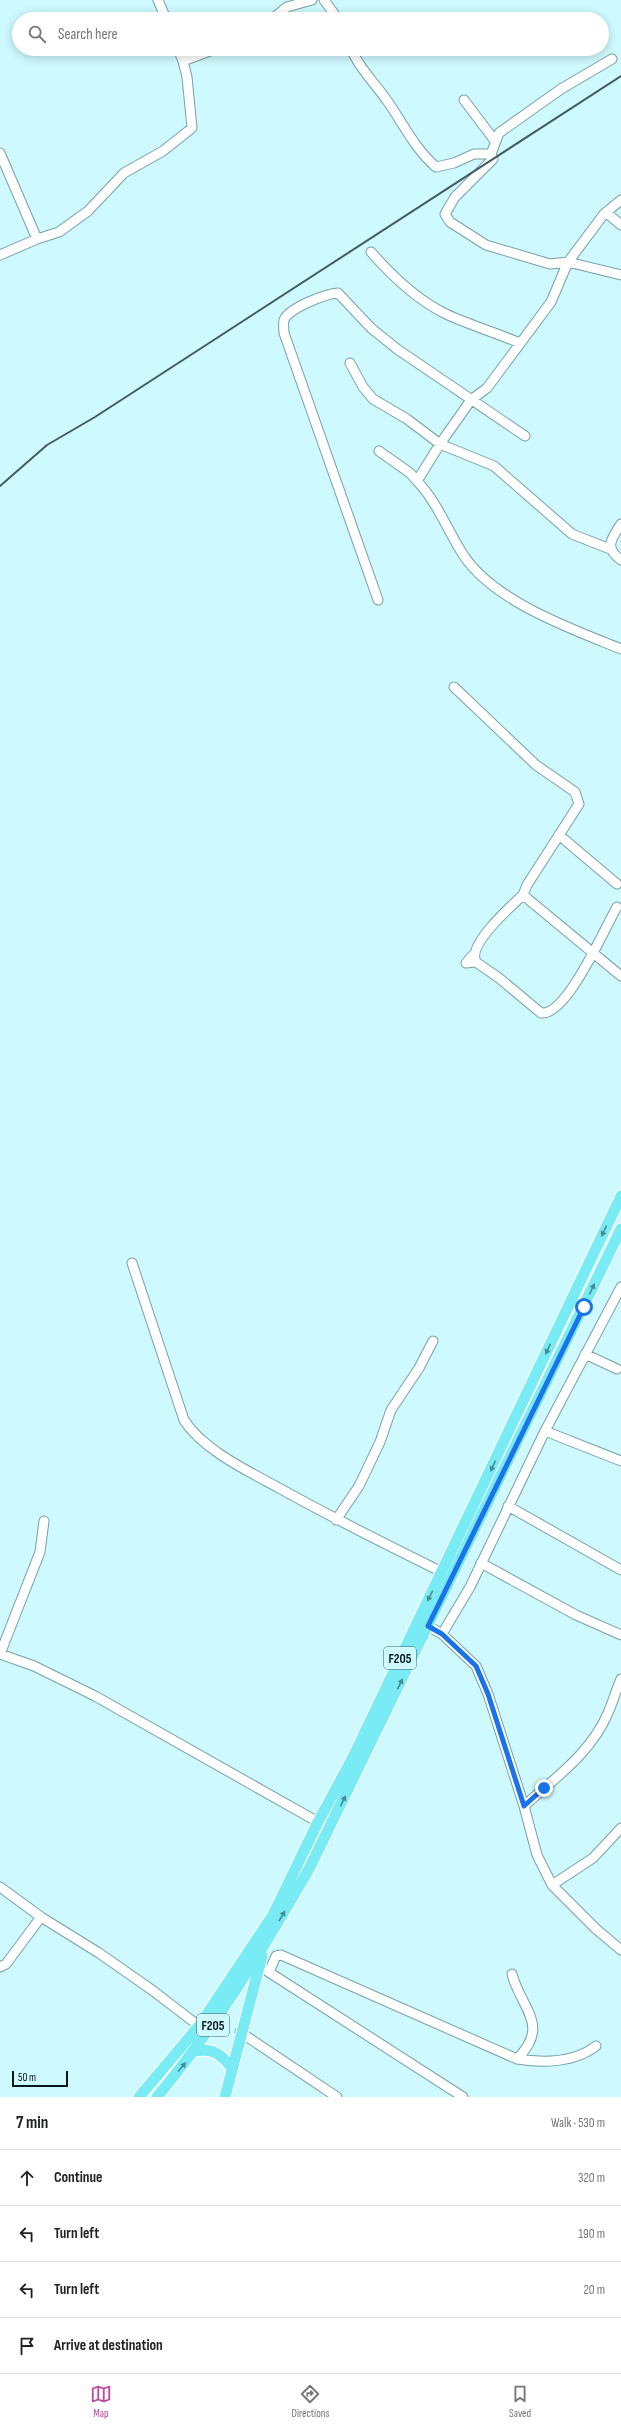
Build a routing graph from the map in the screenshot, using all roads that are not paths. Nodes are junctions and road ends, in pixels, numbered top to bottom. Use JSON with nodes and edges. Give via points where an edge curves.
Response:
{"nodes":[{"id":1,"x":158,"y":0,"type":"edge"},
{"id":2,"x":312,"y":0,"type":"edge"},
{"id":3,"x":324,"y":0,"type":"edge"},
{"id":4,"x":163,"y":12,"type":"edge"},
{"id":5,"x":281,"y":12,"type":"edge"},
{"id":6,"x":333,"y":12,"type":"edge"},
{"id":7,"x":181,"y":56,"type":"edge"},
{"id":8,"x":196,"y":56,"type":"edge"},
{"id":9,"x":355,"y":56,"type":"edge"},
{"id":10,"x":612,"y":59,"type":"dead end"},
{"id":11,"x":183,"y":61,"type":"junction"},
{"id":12,"x":464,"y":100,"type":"dead end"},
{"id":13,"x":495,"y":141,"type":"junction"},
{"id":14,"x":0,"y":153,"type":"edge"},
{"id":15,"x":491,"y":154,"type":"junction"},
{"id":16,"x":2,"y":165,"type":"edge"},
{"id":17,"x":621,"y":200,"type":"edge"},
{"id":18,"x":607,"y":213,"type":"junction"},
{"id":19,"x":621,"y":225,"type":"edge"},
{"id":20,"x":37,"y":239,"type":"junction"},
{"id":21,"x":371,"y":252,"type":"dead end"},
{"id":22,"x":0,"y":255,"type":"edge"},
{"id":23,"x":568,"y":262,"type":"junction"},
{"id":24,"x":621,"y":275,"type":"edge"},
{"id":25,"x":520,"y":343,"type":"junction"},
{"id":26,"x":350,"y":363,"type":"dead end"},
{"id":27,"x":471,"y":400,"type":"junction"},
{"id":28,"x":525,"y":436,"type":"dead end"},
{"id":29,"x":440,"y":444,"type":"junction"},
{"id":30,"x":379,"y":451,"type":"dead end"},
{"id":31,"x":417,"y":482,"type":"junction"},
{"id":32,"x":621,"y":524,"type":"edge"},
{"id":33,"x":610,"y":549,"type":"junction"},
{"id":34,"x":621,"y":560,"type":"edge"},
{"id":35,"x":378,"y":600,"type":"dead end"},
{"id":36,"x":621,"y":649,"type":"edge"},
{"id":37,"x":454,"y":687,"type":"dead end"},
{"id":38,"x":559,"y":834,"type":"junction"},
{"id":39,"x":617,"y":884,"type":"dead end"},
{"id":40,"x":524,"y":895,"type":"junction"},
{"id":41,"x":617,"y":907,"type":"dead end"},
{"id":42,"x":593,"y":954,"type":"junction"},
{"id":43,"x":621,"y":976,"type":"edge"},
{"id":44,"x":621,"y":1196,"type":"edge"},
{"id":45,"x":621,"y":1229,"type":"edge"},
{"id":46,"x":132,"y":1263,"type":"dead end"},
{"id":47,"x":621,"y":1287,"type":"edge"},
{"id":48,"x":433,"y":1341,"type":"dead end"},
{"id":49,"x":585,"y":1354,"type":"junction"},
{"id":50,"x":617,"y":1369,"type":"dead end"},
{"id":51,"x":545,"y":1431,"type":"junction"},
{"id":52,"x":621,"y":1461,"type":"edge"},
{"id":53,"x":508,"y":1506,"type":"junction"},
{"id":54,"x":336,"y":1520,"type":"junction"},
{"id":55,"x":44,"y":1521,"type":"dead end"},
{"id":56,"x":481,"y":1563,"type":"junction"},
{"id":57,"x":621,"y":1570,"type":"edge"},
{"id":58,"x":442,"y":1572,"type":"junction"},
{"id":59,"x":428,"y":1626,"type":"junction"},
{"id":60,"x":442,"y":1634,"type":"junction"},
{"id":61,"x":621,"y":1635,"type":"edge"},
{"id":62,"x":0,"y":1654,"type":"edge"},
{"id":63,"x":621,"y":1679,"type":"edge"},
{"id":64,"x":524,"y":1806,"type":"junction"},
{"id":65,"x":318,"y":1822,"type":"junction"},
{"id":66,"x":621,"y":1828,"type":"edge"},
{"id":67,"x":552,"y":1885,"type":"junction"},
{"id":68,"x":0,"y":1887,"type":"edge"},
{"id":69,"x":41,"y":1917,"type":"junction"},
{"id":70,"x":263,"y":1950,"type":"junction"},
{"id":71,"x":621,"y":1950,"type":"edge"},
{"id":72,"x":0,"y":1967,"type":"edge"},
{"id":73,"x":264,"y":1969,"type":"junction"},
{"id":74,"x":512,"y":1974,"type":"dead end"},
{"id":75,"x":199,"y":2026,"type":"junction"},
{"id":76,"x":240,"y":2032,"type":"junction"},
{"id":77,"x":596,"y":2046,"type":"dead end"},
{"id":78,"x":195,"y":2051,"type":"junction"},
{"id":79,"x":517,"y":2059,"type":"junction"},
{"id":80,"x":232,"y":2068,"type":"junction"},
{"id":81,"x":139,"y":2097,"type":"edge"},
{"id":82,"x":157,"y":2097,"type":"edge"},
{"id":83,"x":225,"y":2097,"type":"edge"},
{"id":84,"x":337,"y":2097,"type":"edge"},
{"id":85,"x":463,"y":2097,"type":"edge"}],
"edges":[{"from":1,"to":4,"type":"street"},
{"from":2,"to":5,"type":"street","via":[[287,7]]},
{"from":3,"to":6,"type":"street"},
{"from":7,"to":11,"type":"street"},
{"from":8,"to":11,"type":"street"},
{"from":9,"to":15,"type":"street","via":[[413,143],[436,167],[454,163],[474,154]]},
{"from":10,"to":13,"type":"street","via":[[560,89],[500,133]]},
{"from":11,"to":20,"type":"street","via":[[192,128],[163,151],[124,173],[82,215],[59,232]]},
{"from":12,"to":13,"type":"street"},
{"from":13,"to":15,"type":"street"},
{"from":14,"to":16,"type":"street"},
{"from":15,"to":23,"type":"street","via":[[494,158],[490,164],[455,197],[446,214],[450,222],[486,245],[550,264]]},
{"from":16,"to":20,"type":"street"},
{"from":17,"to":18,"type":"street"},
{"from":18,"to":19,"type":"street"},
{"from":18,"to":23,"type":"street"},
{"from":20,"to":22,"type":"street"},
{"from":21,"to":25,"type":"street","via":[[422,300],[446,314]]},
{"from":23,"to":24,"type":"street"},
{"from":23,"to":25,"type":"street","via":[[551,302]]},
{"from":25,"to":27,"type":"street","via":[[487,388]]},
{"from":26,"to":29,"type":"street","via":[[373,399],[407,418]]},
{"from":27,"to":28,"type":"street"},
{"from":27,"to":29,"type":"street"},
{"from":27,"to":35,"type":"street","via":[[381,336],[338,293],[322,296],[290,313],[284,320],[284,333]]},
{"from":29,"to":31,"type":"street"},
{"from":29,"to":33,"type":"street","via":[[494,466],[572,534]]},
{"from":30,"to":31,"type":"street","via":[[410,473]]},
{"from":31,"to":36,"type":"street","via":[[439,511],[465,557],[502,592],[547,618]]},
{"from":32,"to":33,"type":"street"},
{"from":33,"to":34,"type":"street","via":[[613,555]]},
{"from":37,"to":38,"type":"street","via":[[536,765],[575,792],[579,804]]},
{"from":38,"to":39,"type":"street"},
{"from":38,"to":40,"type":"street"},
{"from":40,"to":42,"type":"street"},
{"from":40,"to":42,"type":"street","via":[[503,913],[482,940],[475,959],[528,1004],[541,1013],[548,1014],[556,1009],[568,994]]},
{"from":41,"to":42,"type":"street","via":[[603,930]]},
{"from":42,"to":43,"type":"street"},
{"from":44,"to":58,"type":"main road","number":"F205","one_way":true},
{"from":59,"to":45,"type":"main road","number":"F205","one_way":true},
{"from":46,"to":54,"type":"street","via":[[184,1420],[192,1433],[240,1467]]},
{"from":47,"to":49,"type":"street"},
{"from":48,"to":54,"type":"street","via":[[420,1368],[391,1410],[380,1442],[359,1486]]},
{"from":49,"to":50,"type":"street"},
{"from":49,"to":51,"type":"street"},
{"from":51,"to":52,"type":"street"},
{"from":51,"to":53,"type":"street"},
{"from":53,"to":56,"type":"street"},
{"from":53,"to":57,"type":"street"},
{"from":54,"to":58,"type":"street"},
{"from":55,"to":62,"type":"street","via":[[40,1552]]},
{"from":56,"to":60,"type":"street"},
{"from":56,"to":61,"type":"street","via":[[576,1615]]},
{"from":58,"to":65,"type":"main road","number":"F205","one_way":true,"via":[[352,1758]]},
{"from":59,"to":60,"type":"street"},
{"from":70,"to":59,"type":"main road","number":"F205","one_way":true,"via":[[310,1869]]},
{"from":60,"to":64,"type":"street","via":[[476,1666],[488,1694]]},
{"from":62,"to":65,"type":"street","via":[[34,1666],[95,1696]]},
{"from":63,"to":64,"type":"street","via":[[608,1714],[574,1764]]},
{"from":64,"to":67,"type":"street","via":[[537,1856]]},
{"from":65,"to":75,"type":"main road","number":"F205","via":[[273,1915]]},
{"from":66,"to":67,"type":"street","via":[[593,1858]]},
{"from":67,"to":71,"type":"street"},
{"from":68,"to":69,"type":"street"},
{"from":69,"to":72,"type":"street","via":[[11,1958]]},
{"from":69,"to":75,"type":"street","via":[[99,1953]]},
{"from":70,"to":73,"type":"main road"},
{"from":70,"to":78,"type":"main road","number":"F205"},
{"from":73,"to":76,"type":"main road"},
{"from":73,"to":79,"type":"street","via":[[280,1954]]},
{"from":73,"to":85,"type":"street"},
{"from":74,"to":79,"type":"street","via":[[517,1990],[532,2016],[534,2026],[532,2040]]},
{"from":75,"to":81,"type":"main road","number":"F205"},
{"from":76,"to":80,"type":"main road"},
{"from":76,"to":84,"type":"street"},
{"from":77,"to":79,"type":"street","via":[[586,2053],[550,2061]]},
{"from":78,"to":80,"type":"main road","via":[[216,2052]]},
{"from":82,"to":78,"type":"main road","number":"F205","one_way":true},
{"from":80,"to":83,"type":"main road"}]}
